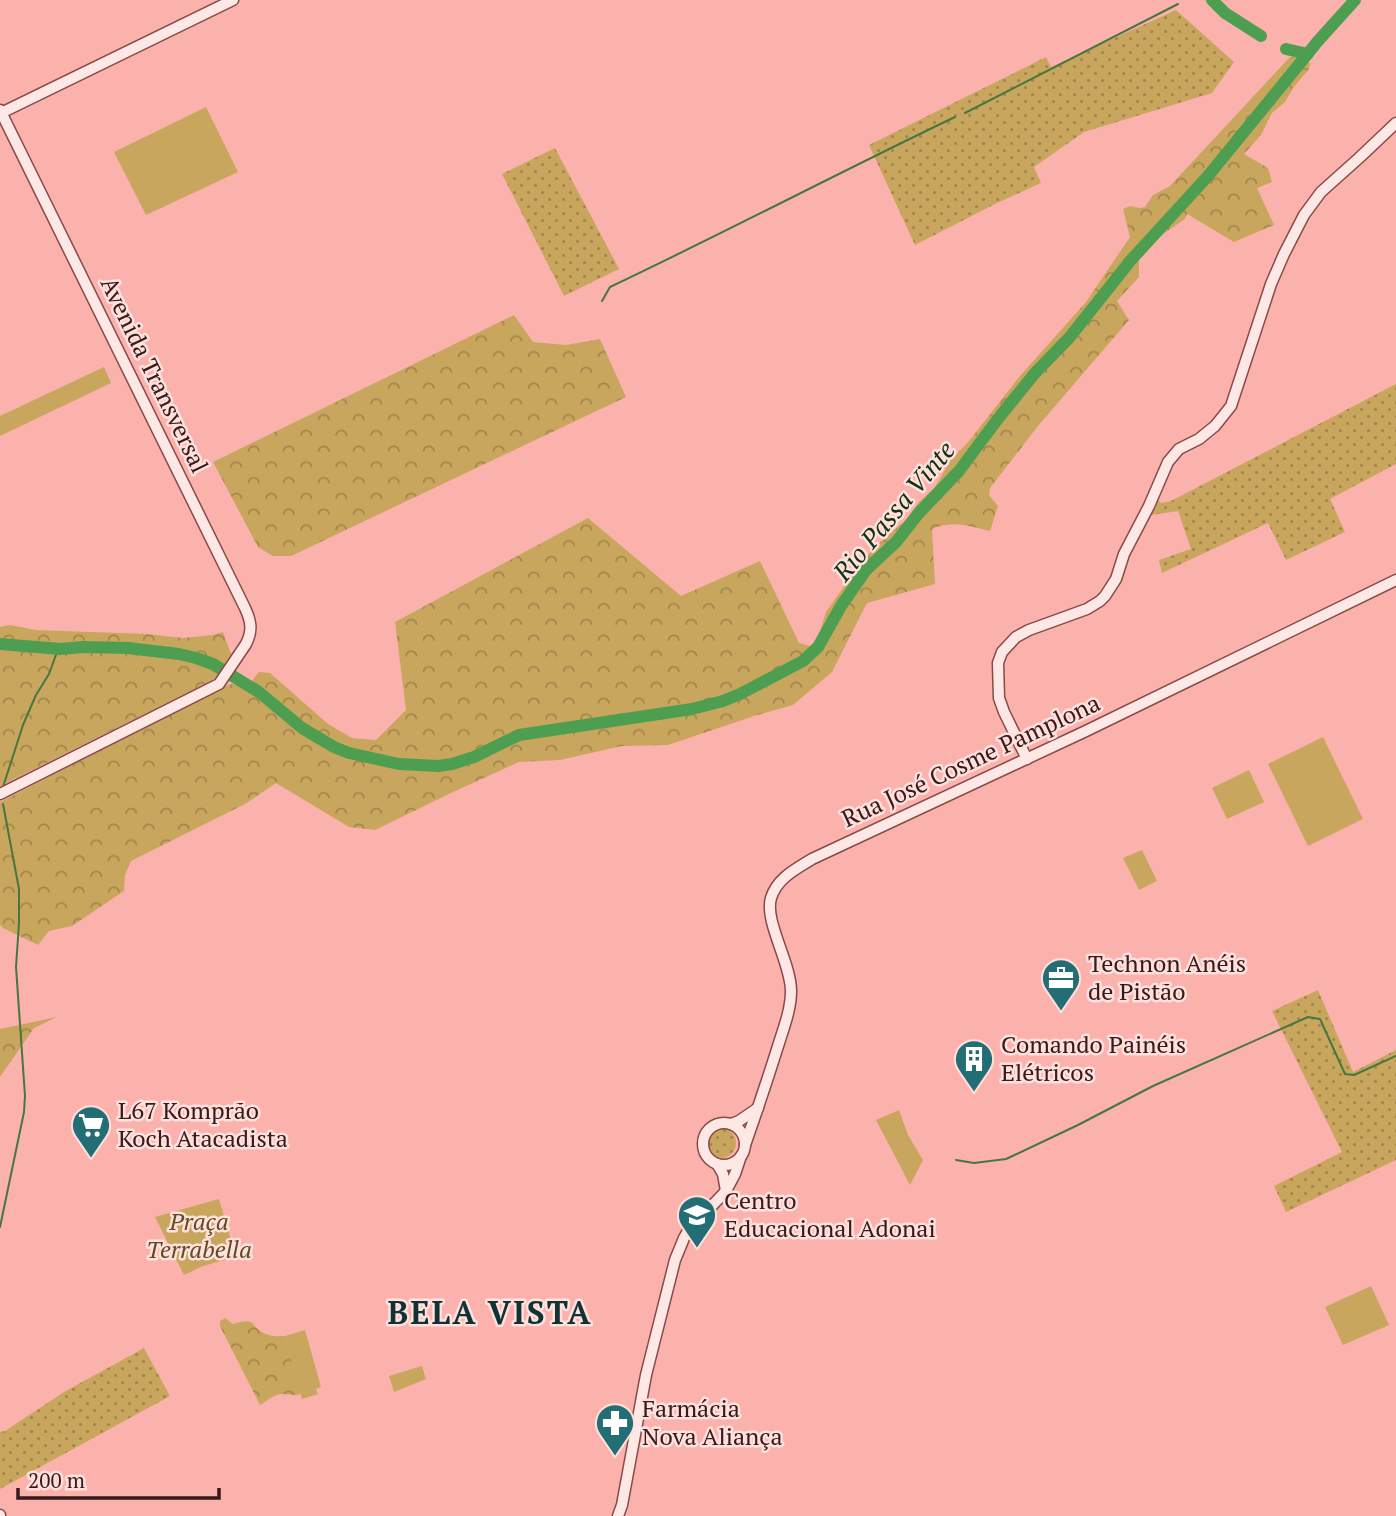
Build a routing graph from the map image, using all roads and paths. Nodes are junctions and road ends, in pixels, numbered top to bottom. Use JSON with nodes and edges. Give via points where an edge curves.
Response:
{"nodes":[{"id":1,"x":233,"y":0,"type":"edge"},
{"id":2,"x":1,"y":112,"type":"edge"},
{"id":3,"x":1396,"y":123,"type":"edge"},
{"id":4,"x":1396,"y":580,"type":"edge"},
{"id":5,"x":1027,"y":759,"type":"junction"},
{"id":6,"x":0,"y":794,"type":"edge"},
{"id":7,"x":758,"y":1107,"type":"junction"},
{"id":8,"x":731,"y":1124,"type":"junction"},
{"id":9,"x":745,"y":1145,"type":"junction"},
{"id":10,"x":741,"y":1156,"type":"junction"},
{"id":11,"x":718,"y":1164,"type":"junction"},
{"id":12,"x":726,"y":1191,"type":"junction"},
{"id":13,"x":618,"y":1516,"type":"edge"}],
"edges":[{"from":1,"to":2,"type":"main road"},
{"from":2,"to":6,"type":"main road","name":"Avenida Transversal","via":[[251,625],[249,638],[219,684]]},
{"from":3,"to":5,"type":"main road","via":[[1321,192],[1304,215],[1271,284],[1231,406],[1215,426],[1179,449],[1168,462],[1109,592],[1087,609],[1036,626],[1002,652],[999,698]]},
{"from":4,"to":5,"type":"main road","name":"Rua José Cosme Pamplona"},
{"from":5,"to":7,"type":"main road","name":"Rua José Cosme Pamplona","via":[[813,859],[778,884],[769,909],[789,973],[791,995]]},
{"from":7,"to":8,"type":"main road"},
{"from":7,"to":9,"type":"main road","name":"Rua José Cosme Pamplona"},
{"from":8,"to":9,"type":"main road","via":[[741,1132]]},
{"from":8,"to":11,"type":"main road","via":[[718,1124],[705,1137],[705,1153]]},
{"from":9,"to":10,"type":"main road"},
{"from":10,"to":11,"type":"main road","via":[[730,1164]]},
{"from":10,"to":12,"type":"main road"},
{"from":11,"to":12,"type":"main road"},
{"from":12,"to":13,"type":"main road","via":[[688,1231],[675,1260],[639,1405]]}]}
